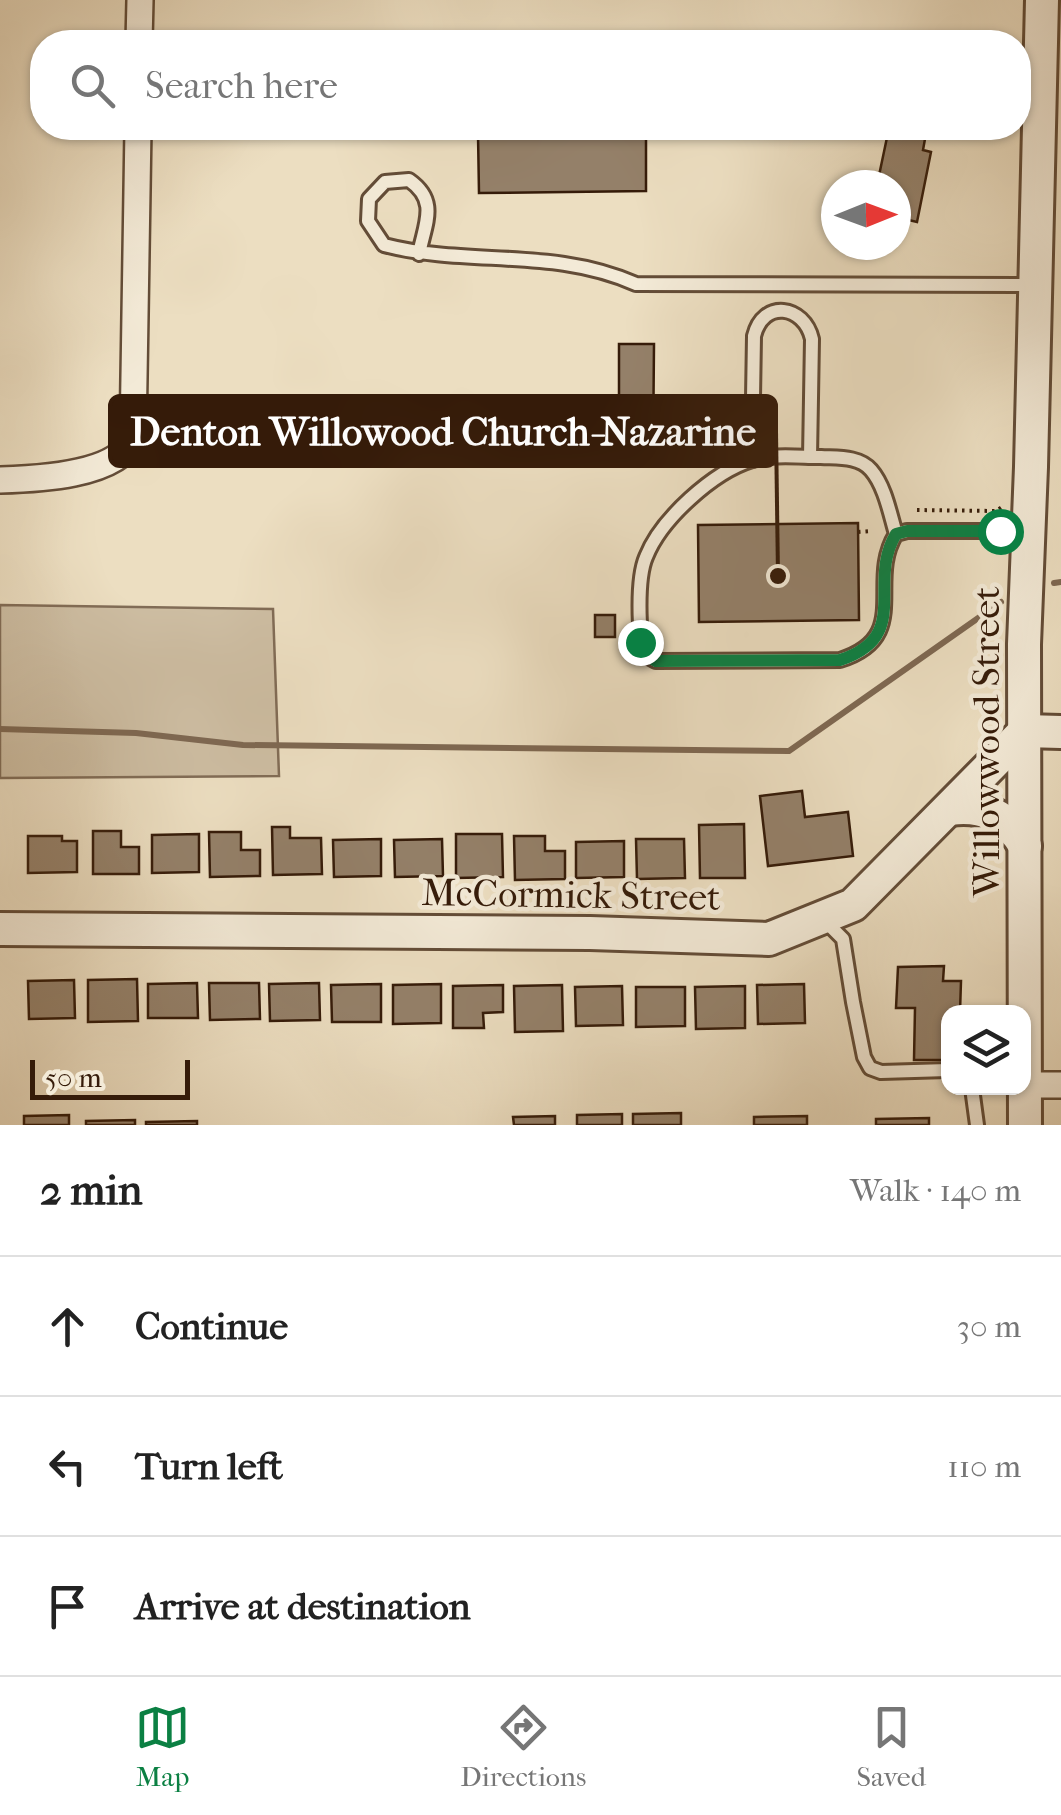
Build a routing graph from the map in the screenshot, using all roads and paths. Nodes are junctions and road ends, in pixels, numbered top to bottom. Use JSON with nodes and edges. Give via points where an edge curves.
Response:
{"nodes":[{"id":1,"x":140,"y":0,"type":"edge"},
{"id":2,"x":1042,"y":0,"type":"edge"},
{"id":3,"x":139,"y":30,"type":"edge"},
{"id":4,"x":138,"y":140,"type":"edge"},
{"id":5,"x":419,"y":254,"type":"junction"},
{"id":6,"x":1036,"y":284,"type":"junction"},
{"id":7,"x":810,"y":457,"type":"junction"},
{"id":8,"x":752,"y":460,"type":"junction"},
{"id":9,"x":0,"y":480,"type":"edge"},
{"id":10,"x":1002,"y":507,"type":"dead end"},
{"id":11,"x":917,"y":510,"type":"dead end"},
{"id":12,"x":872,"y":531,"type":"dead end"},
{"id":13,"x":1029,"y":531,"type":"junction"},
{"id":14,"x":858,"y":532,"type":"dead end"},
{"id":15,"x":896,"y":534,"type":"junction"},
{"id":16,"x":1025,"y":731,"type":"junction"},
{"id":17,"x":1061,"y":732,"type":"edge"},
{"id":18,"x":950,"y":809,"type":"junction"},
{"id":19,"x":1025,"y":846,"type":"junction"},
{"id":20,"x":823,"y":920,"type":"junction"},
{"id":21,"x":0,"y":929,"type":"edge"},
{"id":22,"x":1024,"y":1005,"type":"edge"},
{"id":23,"x":941,"y":1070,"type":"edge"},
{"id":24,"x":1031,"y":1085,"type":"edge"},
{"id":25,"x":1061,"y":1085,"type":"edge"},
{"id":26,"x":973,"y":1095,"type":"edge"},
{"id":27,"x":1024,"y":1095,"type":"edge"},
{"id":28,"x":977,"y":1125,"type":"edge"},
{"id":29,"x":1025,"y":1125,"type":"edge"}],
"edges":[{"from":1,"to":3,"type":"street"},
{"from":2,"to":6,"type":"street","name":"Willowwood Street"},
{"from":4,"to":9,"type":"street","via":[[134,424],[128,449],[108,463],[72,472]]},
{"from":5,"to":5,"type":"lane","via":[[384,245],[368,221],[370,199],[385,182],[409,180],[423,190],[429,204]]},
{"from":5,"to":6,"type":"lane","via":[[532,258],[603,270],[636,284]]},
{"from":6,"to":13,"type":"street","name":"Willowwood Street"},
{"from":7,"to":8,"type":"lane"},
{"from":7,"to":8,"type":"lane","via":[[810,328],[802,317],[770,312],[754,336]]},
{"from":7,"to":15,"type":"lane","via":[[848,458],[869,467]]},
{"from":8,"to":15,"type":"lane","via":[[689,500],[646,554],[640,642],[656,661],[840,660],[858,654],[881,630],[885,561]]},
{"from":10,"to":11,"type":"path"},
{"from":12,"to":14,"type":"path"},
{"from":13,"to":15,"type":"lane"},
{"from":13,"to":16,"type":"street","name":"Willowwood Street"},
{"from":16,"to":17,"type":"street"},
{"from":16,"to":18,"type":"street","name":"McCormick Street"},
{"from":16,"to":19,"type":"street","name":"Willowwood Street"},
{"from":18,"to":19,"type":"street","via":[[974,807],[997,815]]},
{"from":18,"to":20,"type":"street","name":"McCormick Street","via":[[866,894]]},
{"from":19,"to":22,"type":"street","name":"Willowwood Street"},
{"from":20,"to":21,"type":"street","name":"McCormick Street","via":[[769,939]]},
{"from":20,"to":23,"type":"lane","via":[[843,940],[870,1068]]},
{"from":24,"to":25,"type":"street"},
{"from":26,"to":28,"type":"lane"},
{"from":27,"to":29,"type":"street","name":"Willowwood Street"}]}
